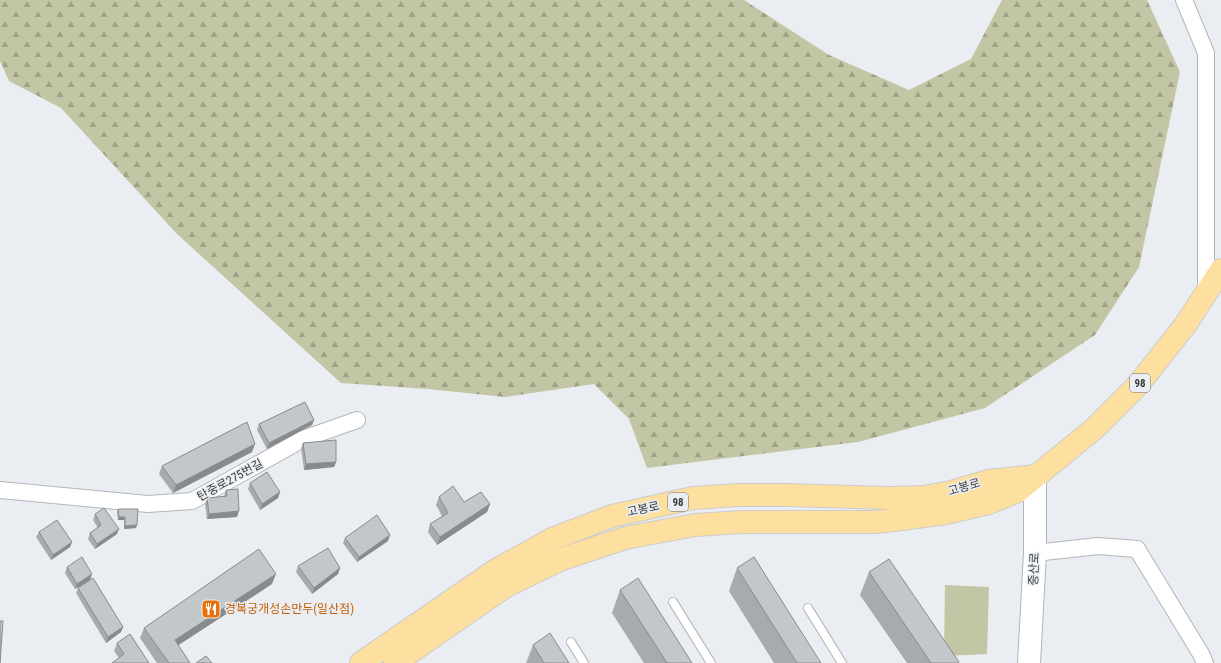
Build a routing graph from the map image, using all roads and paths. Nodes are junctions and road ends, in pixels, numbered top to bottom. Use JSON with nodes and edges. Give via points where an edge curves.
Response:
{"nodes":[{"id":1,"x":1184,"y":0,"type":"edge"},
{"id":2,"x":1221,"y":270,"type":"edge"},
{"id":3,"x":1206,"y":293,"type":"junction"},
{"id":4,"x":357,"y":420,"type":"dead end"},
{"id":5,"x":1035,"y":476,"type":"junction"},
{"id":6,"x":0,"y":490,"type":"edge"},
{"id":7,"x":1035,"y":553,"type":"junction"},
{"id":8,"x":673,"y":602,"type":"dead end"},
{"id":9,"x":808,"y":608,"type":"dead end"},
{"id":10,"x":571,"y":642,"type":"dead end"},
{"id":11,"x":361,"y":663,"type":"edge"},
{"id":12,"x":394,"y":663,"type":"edge"},
{"id":13,"x":584,"y":663,"type":"edge"},
{"id":14,"x":712,"y":663,"type":"edge"},
{"id":15,"x":842,"y":663,"type":"edge"},
{"id":16,"x":1029,"y":663,"type":"edge"},
{"id":17,"x":1205,"y":663,"type":"edge"}],
"edges":[{"from":1,"to":3,"type":"street","via":[[1206,53]]},
{"from":2,"to":3,"type":"main road","name":"고봉로","number":"98"},
{"from":3,"to":5,"type":"main road","name":"고봉로","number":"98","via":[[1186,324],[1138,385],[1095,428]]},
{"from":4,"to":6,"type":"street","name":"탄중로275번길","via":[[303,439],[192,501],[148,504]]},
{"from":5,"to":7,"type":"main road","name":"중산로"},
{"from":5,"to":11,"type":"main road","name":"고봉로","number":"98","via":[[988,481],[924,498],[739,495],[693,498],[612,516],[552,539],[496,570]]},
{"from":5,"to":12,"type":"main road","name":"고봉로","number":"98","via":[[1018,491],[989,503],[946,513],[875,522],[742,522],[695,525],[625,538],[562,559],[506,586]]},
{"from":7,"to":16,"type":"main road","name":"중산로"},
{"from":7,"to":17,"type":"street","via":[[1098,546],[1138,550]]},
{"from":8,"to":14,"type":"lane"},
{"from":9,"to":15,"type":"lane"},
{"from":10,"to":13,"type":"lane"}]}
